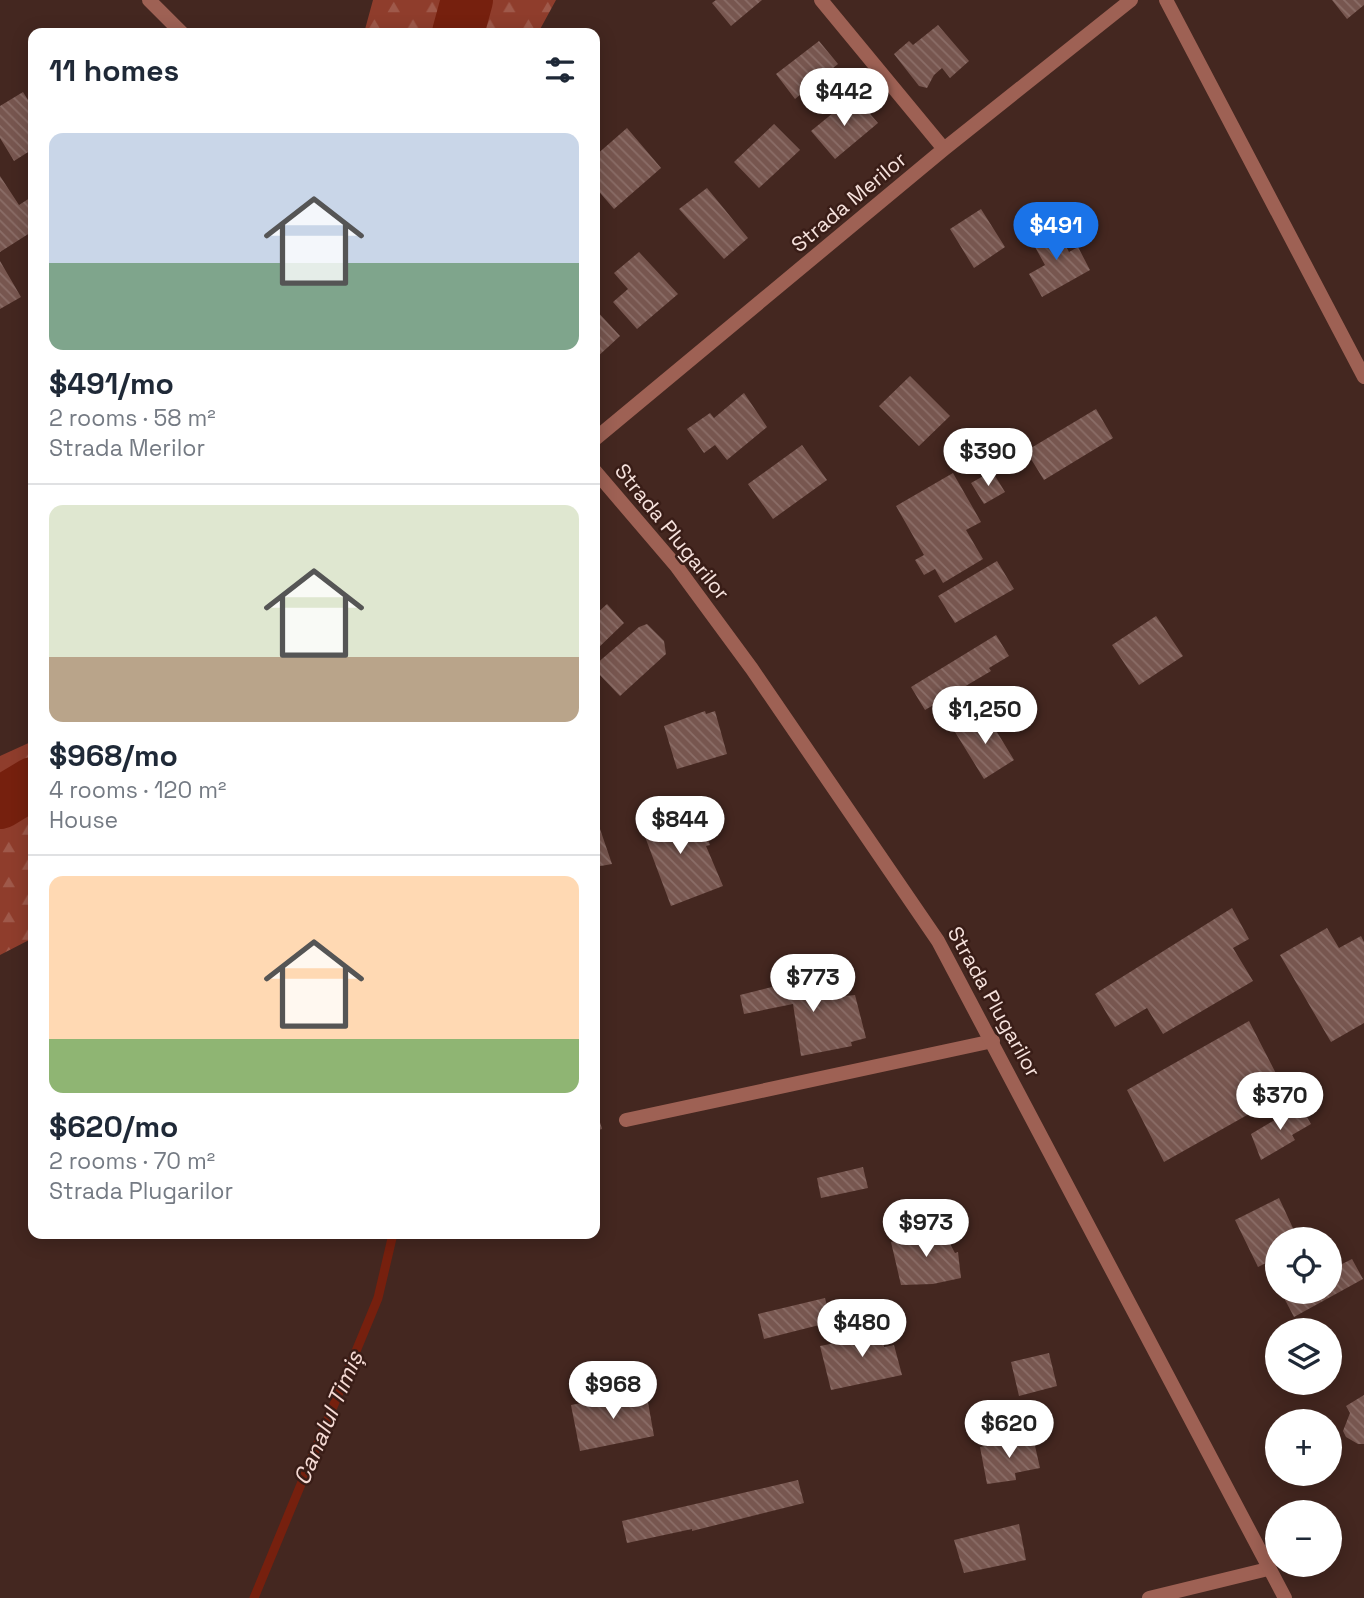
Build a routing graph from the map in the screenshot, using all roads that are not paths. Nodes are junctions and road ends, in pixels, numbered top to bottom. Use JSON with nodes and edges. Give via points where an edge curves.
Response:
{"nodes":[{"id":1,"x":149,"y":0,"type":"edge"},
{"id":2,"x":821,"y":0,"type":"edge"},
{"id":3,"x":1131,"y":0,"type":"edge"},
{"id":4,"x":1166,"y":0,"type":"edge"},
{"id":5,"x":177,"y":28,"type":"edge"},
{"id":6,"x":944,"y":149,"type":"junction"},
{"id":7,"x":1364,"y":377,"type":"edge"},
{"id":8,"x":600,"y":435,"type":"edge"},
{"id":9,"x":600,"y":477,"type":"edge"},
{"id":10,"x":993,"y":1041,"type":"junction"},
{"id":11,"x":626,"y":1120,"type":"dead end"},
{"id":12,"x":1265,"y":1563,"type":"edge"},
{"id":13,"x":1265,"y":1570,"type":"edge"},
{"id":14,"x":1273,"y":1577,"type":"edge"},
{"id":15,"x":1149,"y":1598,"type":"edge"},
{"id":16,"x":1285,"y":1598,"type":"edge"}],
"edges":[{"from":1,"to":5,"type":"street"},
{"from":2,"to":6,"type":"street"},
{"from":3,"to":6,"type":"street","name":"Strada Merilor"},
{"from":4,"to":7,"type":"street"},
{"from":6,"to":8,"type":"street","name":"Strada Merilor"},
{"from":9,"to":10,"type":"street","name":"Strada Plugarilor","via":[[677,567],[807,747],[938,941]]},
{"from":10,"to":11,"type":"street"},
{"from":10,"to":12,"type":"street","name":"Strada Plugarilor"},
{"from":13,"to":15,"type":"street"},
{"from":14,"to":16,"type":"street","name":"Strada Plugarilor"}]}
